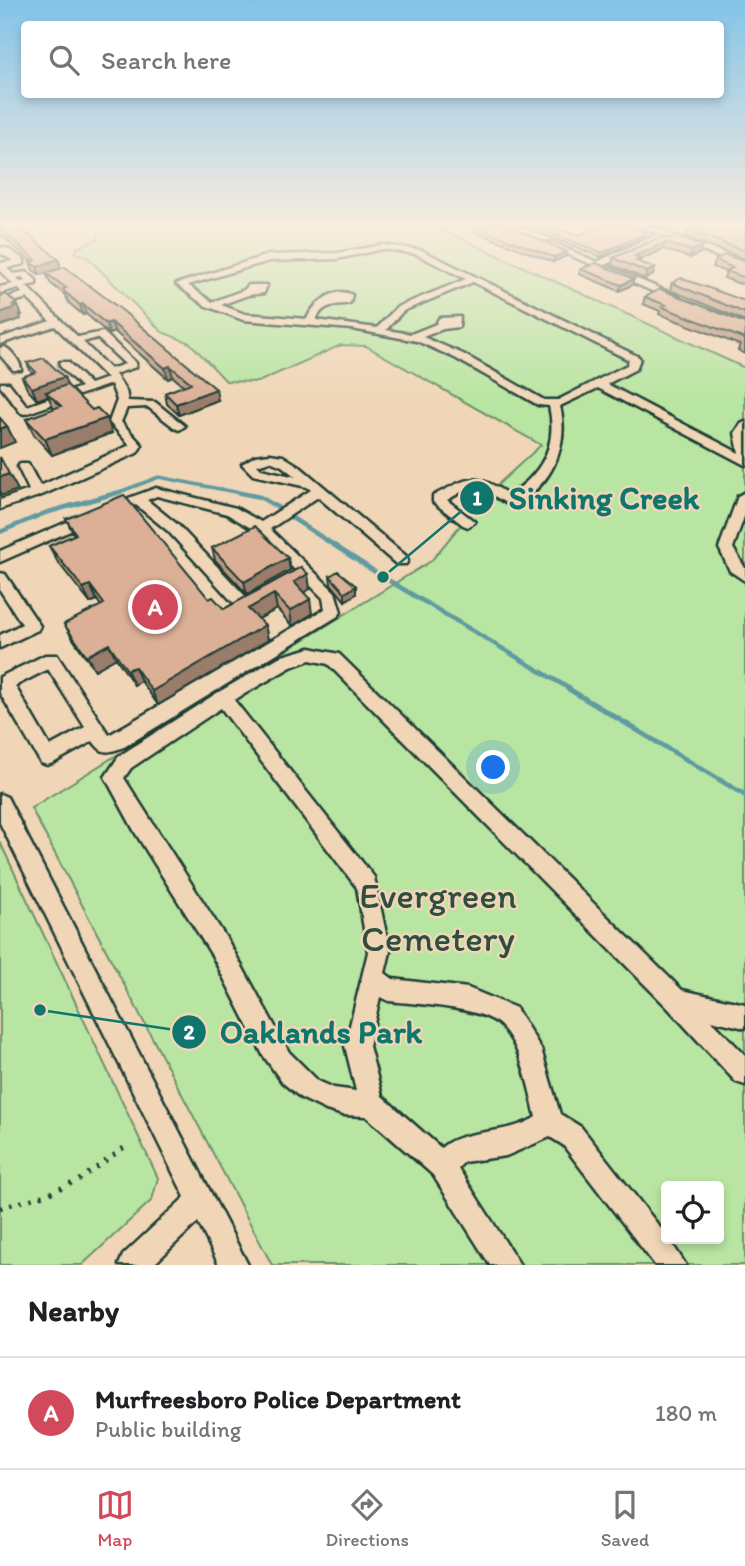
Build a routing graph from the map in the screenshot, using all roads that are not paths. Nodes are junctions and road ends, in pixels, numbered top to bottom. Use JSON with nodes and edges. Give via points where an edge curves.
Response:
{"nodes":[{"id":1,"x":18,"y":283,"type":"edge"},
{"id":2,"x":184,"y":283,"type":"edge"},
{"id":3,"x":464,"y":283,"type":"edge"},
{"id":4,"x":482,"y":283,"type":"edge"},
{"id":5,"x":639,"y":283,"type":"edge"},
{"id":6,"x":247,"y":292,"type":"dead end"},
{"id":7,"x":29,"y":294,"type":"junction"},
{"id":8,"x":329,"y":302,"type":"dead end"},
{"id":9,"x":683,"y":302,"type":"edge"},
{"id":10,"x":0,"y":303,"type":"edge"},
{"id":11,"x":212,"y":305,"type":"junction"},
{"id":12,"x":57,"y":322,"type":"junction"},
{"id":13,"x":310,"y":323,"type":"junction"},
{"id":14,"x":441,"y":326,"type":"dead end"},
{"id":15,"x":380,"y":330,"type":"junction"},
{"id":16,"x":413,"y":337,"type":"junction"},
{"id":17,"x":76,"y":341,"type":"junction"},
{"id":18,"x":1,"y":347,"type":"edge"},
{"id":19,"x":64,"y":364,"type":"dead end"},
{"id":20,"x":17,"y":368,"type":"dead end"},
{"id":21,"x":111,"y":376,"type":"junction"},
{"id":22,"x":5,"y":385,"type":"dead end"},
{"id":23,"x":601,"y":385,"type":"junction"},
{"id":24,"x":88,"y":388,"type":"junction"},
{"id":25,"x":554,"y":404,"type":"junction"},
{"id":26,"x":124,"y":405,"type":"junction"},
{"id":27,"x":179,"y":426,"type":"dead end"},
{"id":28,"x":745,"y":426,"type":"edge"},
{"id":29,"x":745,"y":454,"type":"edge"},
{"id":30,"x":745,"y":461,"type":"edge"},
{"id":31,"x":24,"y":467,"type":"dead end"},
{"id":32,"x":37,"y":492,"type":"junction"},
{"id":33,"x":745,"y":496,"type":"edge"},
{"id":34,"x":137,"y":499,"type":"junction"},
{"id":35,"x":0,"y":505,"type":"edge"},
{"id":36,"x":468,"y":522,"type":"dead end"},
{"id":37,"x":261,"y":528,"type":"junction"},
{"id":38,"x":0,"y":557,"type":"edge"},
{"id":39,"x":401,"y":560,"type":"dead end"},
{"id":40,"x":745,"y":576,"type":"edge"},
{"id":41,"x":1,"y":580,"type":"edge"},
{"id":42,"x":269,"y":592,"type":"edge"},
{"id":43,"x":0,"y":642,"type":"edge"},
{"id":44,"x":2,"y":684,"type":"edge"},
{"id":45,"x":223,"y":698,"type":"junction"},
{"id":46,"x":96,"y":730,"type":"junction"},
{"id":47,"x":0,"y":803,"type":"edge"},
{"id":48,"x":372,"y":977,"type":"junction"},
{"id":49,"x":676,"y":1000,"type":"junction"},
{"id":50,"x":745,"y":1016,"type":"edge"},
{"id":51,"x":745,"y":1073,"type":"edge"},
{"id":52,"x":371,"y":1103,"type":"junction"},
{"id":53,"x":550,"y":1122,"type":"junction"},
{"id":54,"x":442,"y":1166,"type":"junction"},
{"id":55,"x":200,"y":1201,"type":"junction"},
{"id":56,"x":133,"y":1265,"type":"edge"},
{"id":57,"x":234,"y":1265,"type":"edge"},
{"id":58,"x":506,"y":1265,"type":"edge"},
{"id":59,"x":672,"y":1265,"type":"edge"}],
"edges":[{"from":1,"to":7,"type":"street"},
{"from":2,"to":11,"type":"street"},
{"from":3,"to":15,"type":"street","via":[[400,309]]},
{"from":4,"to":23,"type":"street","via":[[635,359],[632,367]]},
{"from":5,"to":9,"type":"street"},
{"from":6,"to":11,"type":"street"},
{"from":7,"to":10,"type":"street"},
{"from":7,"to":12,"type":"street"},
{"from":8,"to":13,"type":"street","via":[[315,311]]},
{"from":11,"to":13,"type":"street","via":[[243,317]]},
{"from":12,"to":17,"type":"street"},
{"from":12,"to":18,"type":"street"},
{"from":13,"to":15,"type":"street"},
{"from":14,"to":16,"type":"street"},
{"from":15,"to":16,"type":"street"},
{"from":16,"to":25,"type":"street","via":[[459,356],[542,403]]},
{"from":17,"to":21,"type":"street"},
{"from":17,"to":21,"type":"street","via":[[99,334],[132,365]]},
{"from":18,"to":20,"type":"street"},
{"from":19,"to":24,"type":"street"},
{"from":21,"to":24,"type":"street"},
{"from":21,"to":26,"type":"street","via":[[125,396]]},
{"from":22,"to":24,"type":"street","via":[[25,411]]},
{"from":23,"to":25,"type":"street"},
{"from":23,"to":30,"type":"street"},
{"from":25,"to":36,"type":"street","via":[[557,439],[538,482],[509,501],[487,486],[470,482],[438,499]]},
{"from":26,"to":27,"type":"street","via":[[151,404]]},
{"from":26,"to":32,"type":"street","via":[[115,422],[135,441],[133,450]]},
{"from":28,"to":29,"type":"street","via":[[741,433]]},
{"from":31,"to":32,"type":"street"},
{"from":32,"to":35,"type":"street"},
{"from":33,"to":40,"type":"street","via":[[726,548]]},
{"from":34,"to":37,"type":"street","via":[[156,492],[231,511]]},
{"from":34,"to":38,"type":"street"},
{"from":34,"to":42,"type":"street","via":[[173,528],[244,605]]},
{"from":37,"to":39,"type":"street","via":[[314,488]]},
{"from":37,"to":46,"type":"street","via":[[299,575],[330,596],[333,612],[118,741],[105,744]]},
{"from":41,"to":43,"type":"street","via":[[32,626]]},
{"from":44,"to":46,"type":"street","via":[[51,660]]},
{"from":44,"to":46,"type":"street","via":[[47,757]]},
{"from":45,"to":48,"type":"street","via":[[367,884],[379,952]]},
{"from":45,"to":49,"type":"street","via":[[285,662],[310,654],[333,659]]},
{"from":45,"to":52,"type":"street","via":[[133,756],[114,778],[234,972],[278,1055],[301,1083],[341,1105]]},
{"from":47,"to":55,"type":"street"},
{"from":48,"to":52,"type":"street","via":[[357,1046]]},
{"from":48,"to":53,"type":"street","via":[[389,990],[468,999],[508,1016],[533,1057]]},
{"from":49,"to":50,"type":"street"},
{"from":49,"to":51,"type":"street"},
{"from":52,"to":54,"type":"street"},
{"from":53,"to":54,"type":"street","via":[[536,1133],[496,1147],[458,1150]]},
{"from":53,"to":59,"type":"street","via":[[572,1136]]},
{"from":54,"to":58,"type":"street"},
{"from":55,"to":56,"type":"street"},
{"from":55,"to":57,"type":"street"}]}
